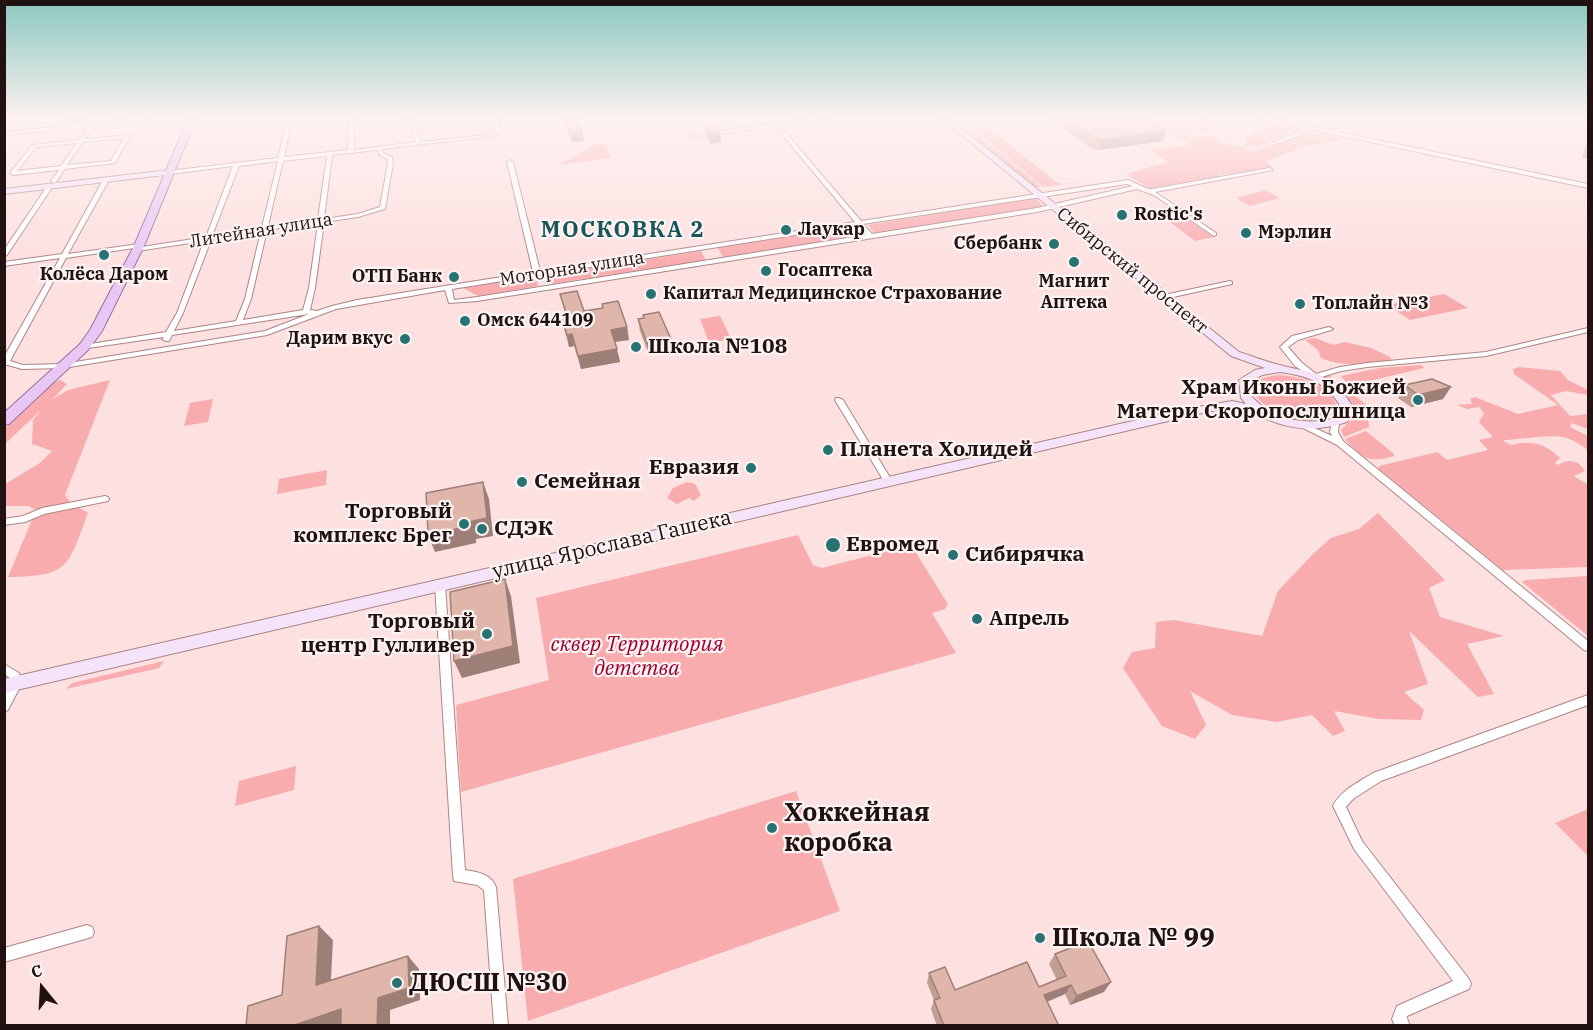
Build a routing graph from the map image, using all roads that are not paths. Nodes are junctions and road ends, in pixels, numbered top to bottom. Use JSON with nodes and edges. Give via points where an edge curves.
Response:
{"nodes":[{"id":1,"x":18,"y":167,"type":"edge"},
{"id":2,"x":71,"y":167,"type":"edge"},
{"id":3,"x":172,"y":167,"type":"edge"},
{"id":4,"x":211,"y":167,"type":"edge"},
{"id":5,"x":236,"y":167,"type":"edge"},
{"id":6,"x":278,"y":167,"type":"edge"},
{"id":7,"x":328,"y":167,"type":"edge"},
{"id":8,"x":392,"y":167,"type":"edge"},
{"id":9,"x":511,"y":167,"type":"edge"},
{"id":10,"x":812,"y":167,"type":"edge"},
{"id":11,"x":1004,"y":167,"type":"edge"},
{"id":12,"x":1497,"y":167,"type":"edge"},
{"id":13,"x":63,"y":168,"type":"junction"},
{"id":14,"x":1270,"y":170,"type":"dead end"},
{"id":15,"x":170,"y":172,"type":"junction"},
{"id":16,"x":106,"y":180,"type":"junction"},
{"id":17,"x":52,"y":184,"type":"junction"},
{"id":18,"x":1588,"y":186,"type":"edge"},
{"id":19,"x":1137,"y":188,"type":"junction"},
{"id":20,"x":1147,"y":191,"type":"junction"},
{"id":21,"x":4,"y":192,"type":"edge"},
{"id":22,"x":1039,"y":195,"type":"junction"},
{"id":23,"x":1054,"y":207,"type":"junction"},
{"id":24,"x":322,"y":222,"type":"junction"},
{"id":25,"x":860,"y":224,"type":"junction"},
{"id":26,"x":262,"y":230,"type":"junction"},
{"id":27,"x":1214,"y":234,"type":"dead end"},
{"id":28,"x":872,"y":237,"type":"junction"},
{"id":29,"x":208,"y":240,"type":"junction"},
{"id":30,"x":138,"y":247,"type":"junction"},
{"id":31,"x":4,"y":255,"type":"edge"},
{"id":32,"x":65,"y":255,"type":"junction"},
{"id":33,"x":4,"y":264,"type":"edge"},
{"id":34,"x":539,"y":274,"type":"junction"},
{"id":35,"x":1230,"y":283,"type":"dead end"},
{"id":36,"x":448,"y":288,"type":"junction"},
{"id":37,"x":545,"y":288,"type":"junction"},
{"id":38,"x":1164,"y":297,"type":"junction"},
{"id":39,"x":306,"y":312,"type":"junction"},
{"id":40,"x":319,"y":313,"type":"junction"},
{"id":41,"x":239,"y":322,"type":"junction"},
{"id":42,"x":1329,"y":329,"type":"dead end"},
{"id":43,"x":1588,"y":330,"type":"edge"},
{"id":44,"x":167,"y":335,"type":"junction"},
{"id":45,"x":84,"y":347,"type":"junction"},
{"id":46,"x":162,"y":350,"type":"junction"},
{"id":47,"x":1235,"y":354,"type":"junction"},
{"id":48,"x":5,"y":361,"type":"edge"},
{"id":49,"x":63,"y":366,"type":"junction"},
{"id":50,"x":1280,"y":369,"type":"junction"},
{"id":51,"x":1315,"y":377,"type":"junction"},
{"id":52,"x":1245,"y":383,"type":"junction"},
{"id":53,"x":839,"y":400,"type":"dead end"},
{"id":54,"x":1220,"y":405,"type":"junction"},
{"id":55,"x":1259,"y":410,"type":"junction"},
{"id":56,"x":4,"y":421,"type":"edge"},
{"id":57,"x":1335,"y":423,"type":"junction"},
{"id":58,"x":1303,"y":426,"type":"junction"},
{"id":59,"x":1340,"y":443,"type":"junction"},
{"id":60,"x":888,"y":481,"type":"junction"},
{"id":61,"x":105,"y":498,"type":"dead end"},
{"id":62,"x":4,"y":522,"type":"edge"},
{"id":63,"x":440,"y":585,"type":"junction"},
{"id":64,"x":1588,"y":647,"type":"edge"},
{"id":65,"x":4,"y":668,"type":"edge"},
{"id":66,"x":11,"y":684,"type":"edge"},
{"id":67,"x":1588,"y":700,"type":"edge"},
{"id":68,"x":4,"y":707,"type":"edge"},
{"id":69,"x":87,"y":932,"type":"dead end"},
{"id":70,"x":4,"y":955,"type":"edge"},
{"id":71,"x":501,"y":1026,"type":"edge"},
{"id":72,"x":1403,"y":1026,"type":"edge"}],
"edges":[{"from":1,"to":13,"type":"street","via":[[13,173]]},
{"from":2,"to":13,"type":"street"},
{"from":3,"to":15,"type":"main road"},
{"from":4,"to":15,"type":"street"},
{"from":5,"to":29,"type":"street"},
{"from":6,"to":26,"type":"street"},
{"from":7,"to":24,"type":"street"},
{"from":8,"to":24,"type":"street","name":"Литейная улица","via":[[383,208]]},
{"from":9,"to":34,"type":"street"},
{"from":10,"to":25,"type":"street"},
{"from":11,"to":22,"type":"main road","name":"Сибирский проспект"},
{"from":12,"to":18,"type":"street"},
{"from":13,"to":17,"type":"street"},
{"from":14,"to":20,"type":"street"},
{"from":15,"to":16,"type":"main road"},
{"from":15,"to":30,"type":"main road"},
{"from":16,"to":17,"type":"main road"},
{"from":16,"to":32,"type":"street"},
{"from":17,"to":21,"type":"main road"},
{"from":17,"to":31,"type":"street"},
{"from":19,"to":20,"type":"street","name":"Моторная улица"},
{"from":19,"to":22,"type":"street","name":"Моторная улица","via":[[1128,182]]},
{"from":19,"to":23,"type":"street","name":"Моторная улица"},
{"from":20,"to":27,"type":"street"},
{"from":22,"to":23,"type":"main road","name":"Сибирский проспект"},
{"from":22,"to":25,"type":"street","name":"Моторная улица"},
{"from":23,"to":28,"type":"street","name":"Моторная улица"},
{"from":23,"to":38,"type":"main road","name":"Сибирский проспект"},
{"from":24,"to":26,"type":"street","name":"Литейная улица"},
{"from":24,"to":39,"type":"street"},
{"from":25,"to":28,"type":"street"},
{"from":25,"to":34,"type":"street","name":"Моторная улица"},
{"from":26,"to":29,"type":"street","name":"Литейная улица"},
{"from":26,"to":41,"type":"street","via":[[248,299]]},
{"from":28,"to":37,"type":"street","name":"Моторная улица"},
{"from":29,"to":30,"type":"street","name":"Литейная улица"},
{"from":29,"to":44,"type":"street","via":[[180,313]]},
{"from":30,"to":32,"type":"street","name":"Литейная улица"},
{"from":30,"to":45,"type":"main road","via":[[108,311]]},
{"from":32,"to":33,"type":"street","name":"Литейная улица"},
{"from":32,"to":48,"type":"street"},
{"from":34,"to":36,"type":"street","name":"Моторная улица"},
{"from":34,"to":37,"type":"street"},
{"from":35,"to":38,"type":"street"},
{"from":36,"to":37,"type":"street","name":"Моторная улица","via":[[451,302]]},
{"from":36,"to":40,"type":"street","name":"Моторная улица","via":[[346,304]]},
{"from":38,"to":47,"type":"main road","name":"Сибирский проспект"},
{"from":39,"to":40,"type":"street","name":"Моторная улица"},
{"from":39,"to":41,"type":"street","name":"Моторная улица"},
{"from":40,"to":46,"type":"street","name":"Моторная улица","via":[[267,333]]},
{"from":41,"to":44,"type":"street","name":"Моторная улица"},
{"from":42,"to":51,"type":"street","via":[[1295,338],[1284,347]]},
{"from":43,"to":51,"type":"street","via":[[1486,354],[1367,365]]},
{"from":44,"to":45,"type":"street","name":"Моторная улица"},
{"from":44,"to":46,"type":"street"},
{"from":45,"to":49,"type":"main road"},
{"from":46,"to":49,"type":"street","name":"Моторная улица"},
{"from":47,"to":50,"type":"main road"},
{"from":47,"to":52,"type":"main road","via":[[1244,367]]},
{"from":48,"to":49,"type":"street","name":"Моторная улица","via":[[22,367]]},
{"from":49,"to":56,"type":"main road"},
{"from":50,"to":51,"type":"main road"},
{"from":50,"to":52,"type":"main road","via":[[1259,372]]},
{"from":51,"to":57,"type":"main road","via":[[1339,392],[1345,401],[1348,409]]},
{"from":52,"to":54,"type":"main road","via":[[1234,399]]},
{"from":52,"to":55,"type":"main road","via":[[1245,394]]},
{"from":53,"to":60,"type":"street"},
{"from":54,"to":55,"type":"main road"},
{"from":54,"to":60,"type":"main road","name":"улица Ярослава Гашека"},
{"from":55,"to":58,"type":"main road"},
{"from":57,"to":58,"type":"main road"},
{"from":57,"to":59,"type":"street","via":[[1334,432]]},
{"from":58,"to":59,"type":"street"},
{"from":59,"to":64,"type":"street"},
{"from":60,"to":63,"type":"main road","name":"улица Ярослава Гашека"},
{"from":61,"to":62,"type":"street"},
{"from":63,"to":66,"type":"main road","name":"улица Ярослава Гашека"},
{"from":63,"to":71,"type":"street","via":[[459,876],[480,879],[490,888]]},
{"from":65,"to":66,"type":"street","via":[[15,676]]},
{"from":66,"to":68,"type":"street"},
{"from":67,"to":72,"type":"street","via":[[1377,777],[1339,806],[1358,845],[1464,984],[1402,1011],[1399,1019]]},
{"from":69,"to":70,"type":"street"}]}
